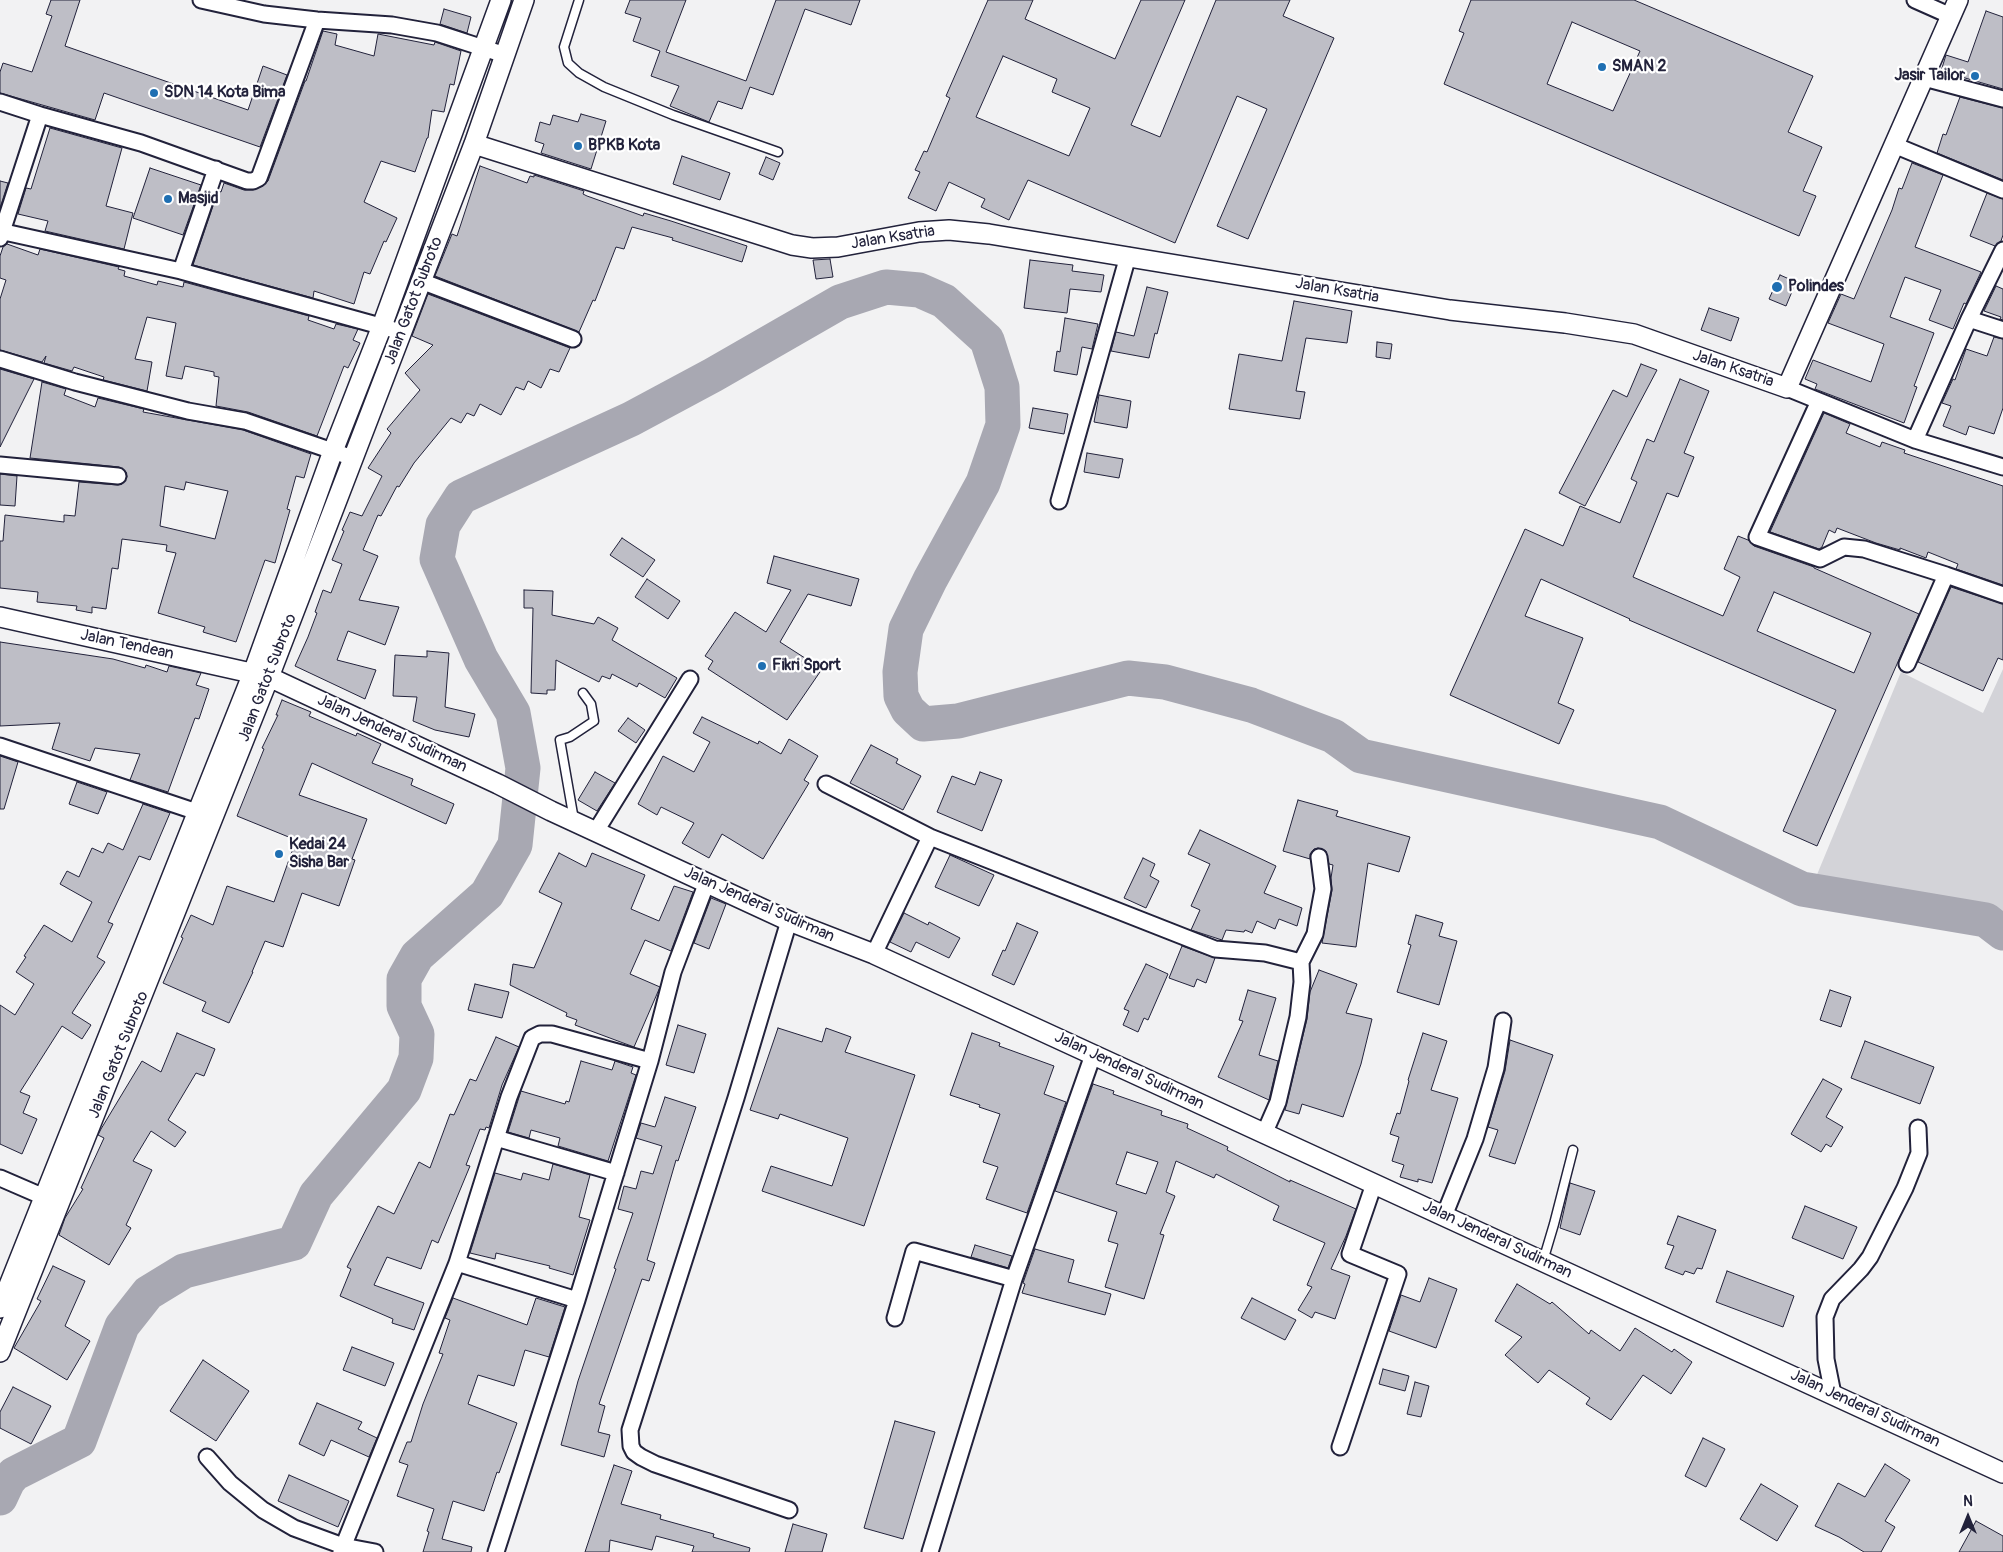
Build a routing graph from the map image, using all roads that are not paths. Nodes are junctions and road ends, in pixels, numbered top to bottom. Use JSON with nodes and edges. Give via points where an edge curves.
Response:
{"nodes":[{"id":1,"x":201,"y":0,"type":"edge"},
{"id":2,"x":501,"y":0,"type":"edge"},
{"id":3,"x":524,"y":0,"type":"edge"},
{"id":4,"x":579,"y":0,"type":"edge"},
{"id":5,"x":1915,"y":0,"type":"edge"},
{"id":6,"x":221,"y":2,"type":"edge"},
{"id":7,"x":1954,"y":8,"type":"edge"},
{"id":8,"x":317,"y":20,"type":"junction"},
{"id":9,"x":484,"y":47,"type":"junction"},
{"id":10,"x":505,"y":55,"type":"junction"},
{"id":11,"x":1924,"y":78,"type":"junction"},
{"id":12,"x":2003,"y":99,"type":"edge"},
{"id":13,"x":0,"y":102,"type":"edge"},
{"id":14,"x":40,"y":115,"type":"junction"},
{"id":15,"x":474,"y":144,"type":"junction"},
{"id":16,"x":1894,"y":145,"type":"junction"},
{"id":17,"x":778,"y":152,"type":"dead end"},
{"id":18,"x":216,"y":169,"type":"junction"},
{"id":19,"x":2003,"y":190,"type":"edge"},
{"id":20,"x":1,"y":234,"type":"edge"},
{"id":21,"x":2003,"y":250,"type":"edge"},
{"id":22,"x":1128,"y":256,"type":"junction"},
{"id":23,"x":181,"y":271,"type":"junction"},
{"id":24,"x":421,"y":281,"type":"junction"},
{"id":25,"x":1969,"y":319,"type":"junction"},
{"id":26,"x":382,"y":326,"type":"junction"},
{"id":27,"x":2003,"y":330,"type":"edge"},
{"id":28,"x":401,"y":333,"type":"junction"},
{"id":29,"x":573,"y":339,"type":"dead end"},
{"id":30,"x":0,"y":359,"type":"edge"},
{"id":31,"x":1787,"y":388,"type":"junction"},
{"id":32,"x":1819,"y":401,"type":"junction"},
{"id":33,"x":1914,"y":440,"type":"junction"},
{"id":34,"x":333,"y":451,"type":"junction"},
{"id":35,"x":353,"y":458,"type":"junction"},
{"id":36,"x":0,"y":465,"type":"edge"},
{"id":37,"x":2003,"y":467,"type":"edge"},
{"id":38,"x":118,"y":476,"type":"dead end"},
{"id":39,"x":1059,"y":501,"type":"dead end"},
{"id":40,"x":1946,"y":575,"type":"junction"},
{"id":41,"x":2003,"y":595,"type":"edge"},
{"id":42,"x":0,"y":617,"type":"edge"},
{"id":43,"x":1906,"y":664,"type":"dead end"},
{"id":44,"x":261,"y":675,"type":"junction"},
{"id":45,"x":690,"y":679,"type":"dead end"},
{"id":46,"x":583,"y":692,"type":"dead end"},
{"id":47,"x":0,"y":746,"type":"edge"},
{"id":48,"x":826,"y":784,"type":"dead end"},
{"id":49,"x":197,"y":812,"type":"junction"},
{"id":50,"x":575,"y":822,"type":"junction"},
{"id":51,"x":596,"y":831,"type":"junction"},
{"id":52,"x":930,"y":837,"type":"junction"},
{"id":53,"x":1319,"y":857,"type":"dead end"},
{"id":54,"x":707,"y":882,"type":"junction"},
{"id":55,"x":789,"y":920,"type":"junction"},
{"id":56,"x":874,"y":954,"type":"junction"},
{"id":57,"x":1301,"y":962,"type":"junction"},
{"id":58,"x":1504,"y":1021,"type":"dead end"},
{"id":59,"x":1093,"y":1054,"type":"junction"},
{"id":60,"x":650,"y":1061,"type":"junction"},
{"id":61,"x":92,"y":1099,"type":"junction"},
{"id":62,"x":1918,"y":1128,"type":"dead end"},
{"id":63,"x":1264,"y":1134,"type":"junction"},
{"id":64,"x":496,"y":1138,"type":"junction"},
{"id":65,"x":1573,"y":1150,"type":"dead end"},
{"id":66,"x":616,"y":1173,"type":"junction"},
{"id":67,"x":0,"y":1178,"type":"edge"},
{"id":68,"x":1374,"y":1184,"type":"junction"},
{"id":69,"x":44,"y":1196,"type":"junction"},
{"id":70,"x":1444,"y":1216,"type":"junction"},
{"id":71,"x":1543,"y":1261,"type":"junction"},
{"id":72,"x":457,"y":1263,"type":"junction"},
{"id":73,"x":1014,"y":1279,"type":"junction"},
{"id":74,"x":577,"y":1300,"type":"junction"},
{"id":75,"x":0,"y":1308,"type":"edge"},
{"id":76,"x":895,"y":1318,"type":"dead end"},
{"id":77,"x":0,"y":1352,"type":"edge"},
{"id":78,"x":1833,"y":1394,"type":"junction"},
{"id":79,"x":1340,"y":1447,"type":"dead end"},
{"id":80,"x":207,"y":1457,"type":"dead end"},
{"id":81,"x":2003,"y":1472,"type":"edge"},
{"id":82,"x":789,"y":1510,"type":"dead end"},
{"id":83,"x":342,"y":1549,"type":"edge"},
{"id":84,"x":374,"y":1552,"type":"edge"},
{"id":85,"x":496,"y":1552,"type":"edge"},
{"id":86,"x":930,"y":1552,"type":"edge"}],
"edges":[{"from":1,"to":6,"type":"street"},
{"from":2,"to":9,"type":"street","name":"Jalan Gatot Subroto"},
{"from":3,"to":10,"type":"street","name":"Jalan Gatot Subroto"},
{"from":4,"to":17,"type":"lane","via":[[564,47],[568,63],[579,72],[604,87],[673,115]]},
{"from":5,"to":7,"type":"street"},
{"from":6,"to":8,"type":"street","via":[[264,14]]},
{"from":7,"to":11,"type":"street","name":"Jalan Ksatria"},
{"from":8,"to":9,"type":"street","via":[[392,25],[437,33]]},
{"from":8,"to":18,"type":"street","via":[[259,178],[247,181]]},
{"from":9,"to":10,"type":"street"},
{"from":9,"to":26,"type":"street","name":"Jalan Gatot Subroto"},
{"from":10,"to":15,"type":"street","name":"Jalan Gatot Subroto"},
{"from":11,"to":12,"type":"street"},
{"from":11,"to":16,"type":"street","name":"Jalan Ksatria"},
{"from":13,"to":14,"type":"street"},
{"from":14,"to":18,"type":"street","via":[[140,142]]},
{"from":14,"to":20,"type":"street"},
{"from":15,"to":22,"type":"street","name":"Jalan Ksatria","via":[[792,245],[838,247],[919,232],[949,230]]},
{"from":15,"to":24,"type":"street","name":"Jalan Gatot Subroto"},
{"from":16,"to":19,"type":"street"},
{"from":16,"to":31,"type":"street","name":"Jalan Ksatria"},
{"from":18,"to":23,"type":"street"},
{"from":20,"to":23,"type":"street"},
{"from":21,"to":25,"type":"street"},
{"from":22,"to":31,"type":"street","name":"Jalan Ksatria","via":[[1450,310],[1634,334]]},
{"from":22,"to":39,"type":"street"},
{"from":23,"to":26,"type":"street"},
{"from":24,"to":28,"type":"street","name":"Jalan Gatot Subroto"},
{"from":24,"to":29,"type":"street"},
{"from":25,"to":27,"type":"street"},
{"from":25,"to":33,"type":"street"},
{"from":26,"to":28,"type":"street"},
{"from":26,"to":34,"type":"street","name":"Jalan Gatot Subroto"},
{"from":28,"to":35,"type":"street","name":"Jalan Gatot Subroto"},
{"from":30,"to":34,"type":"street","via":[[75,382],[245,421]]},
{"from":31,"to":32,"type":"street"},
{"from":32,"to":33,"type":"street"},
{"from":32,"to":40,"type":"street","via":[[1757,537],[1820,559],[1844,547],[1864,549]]},
{"from":33,"to":37,"type":"street"},
{"from":34,"to":35,"type":"street"},
{"from":34,"to":44,"type":"street","name":"Jalan Gatot Subroto"},
{"from":35,"to":44,"type":"street","name":"Jalan Gatot Subroto"},
{"from":36,"to":38,"type":"street"},
{"from":40,"to":41,"type":"street"},
{"from":40,"to":43,"type":"street"},
{"from":42,"to":44,"type":"street","name":"Jalan Tendean"},
{"from":44,"to":49,"type":"street","name":"Jalan Gatot Subroto"},
{"from":44,"to":50,"type":"street","name":"Jalan Jenderal Sudirman"},
{"from":44,"to":61,"type":"street","name":"Jalan Gatot Subroto"},
{"from":45,"to":51,"type":"street"},
{"from":46,"to":50,"type":"lane","via":[[591,704],[594,721],[560,740]]},
{"from":47,"to":49,"type":"street"},
{"from":48,"to":52,"type":"street"},
{"from":49,"to":61,"type":"street","name":"Jalan Gatot Subroto"},
{"from":50,"to":51,"type":"street","name":"Jalan Jenderal Sudirman"},
{"from":51,"to":54,"type":"street","name":"Jalan Jenderal Sudirman"},
{"from":52,"to":56,"type":"street"},
{"from":52,"to":57,"type":"street","via":[[1215,949],[1265,953]]},
{"from":53,"to":57,"type":"street","via":[[1323,889],[1315,934]]},
{"from":54,"to":55,"type":"street","name":"Jalan Jenderal Sudirman"},
{"from":54,"to":60,"type":"street","via":[[674,972]]},
{"from":55,"to":56,"type":"street","name":"Jalan Jenderal Sudirman"},
{"from":55,"to":82,"type":"street","via":[[630,1430],[631,1446],[641,1457]]},
{"from":56,"to":59,"type":"street","name":"Jalan Jenderal Sudirman"},
{"from":57,"to":63,"type":"street","via":[[1298,1017],[1278,1102]]},
{"from":58,"to":70,"type":"street","via":[[1496,1068],[1474,1139]]},
{"from":59,"to":63,"type":"street","name":"Jalan Jenderal Sudirman"},
{"from":59,"to":73,"type":"street"},
{"from":60,"to":64,"type":"street","via":[[565,1037],[545,1033],[536,1035],[525,1054]]},
{"from":60,"to":66,"type":"street"},
{"from":61,"to":69,"type":"street","name":"Jalan Gatot Subroto"},
{"from":61,"to":77,"type":"street","name":"Jalan Gatot Subroto"},
{"from":62,"to":78,"type":"street","via":[[1919,1153],[1905,1188],[1870,1257],[1832,1299],[1825,1317],[1826,1359]]},
{"from":63,"to":68,"type":"street","name":"Jalan Jenderal Sudirman"},
{"from":64,"to":66,"type":"street"},
{"from":64,"to":72,"type":"street"},
{"from":65,"to":71,"type":"lane"},
{"from":66,"to":74,"type":"street"},
{"from":67,"to":69,"type":"street"},
{"from":68,"to":70,"type":"street","name":"Jalan Jenderal Sudirman"},
{"from":68,"to":79,"type":"street","via":[[1350,1254],[1398,1274]]},
{"from":69,"to":75,"type":"street","name":"Jalan Gatot Subroto"},
{"from":70,"to":71,"type":"street","name":"Jalan Jenderal Sudirman"},
{"from":71,"to":78,"type":"street","name":"Jalan Jenderal Sudirman"},
{"from":72,"to":74,"type":"street"},
{"from":72,"to":83,"type":"street"},
{"from":73,"to":76,"type":"street","via":[[914,1251]]},
{"from":73,"to":86,"type":"street"},
{"from":74,"to":85,"type":"street"},
{"from":78,"to":81,"type":"street","name":"Jalan Jenderal Sudirman"},
{"from":80,"to":83,"type":"street","via":[[230,1483],[263,1510]]},
{"from":83,"to":84,"type":"street"}]}
